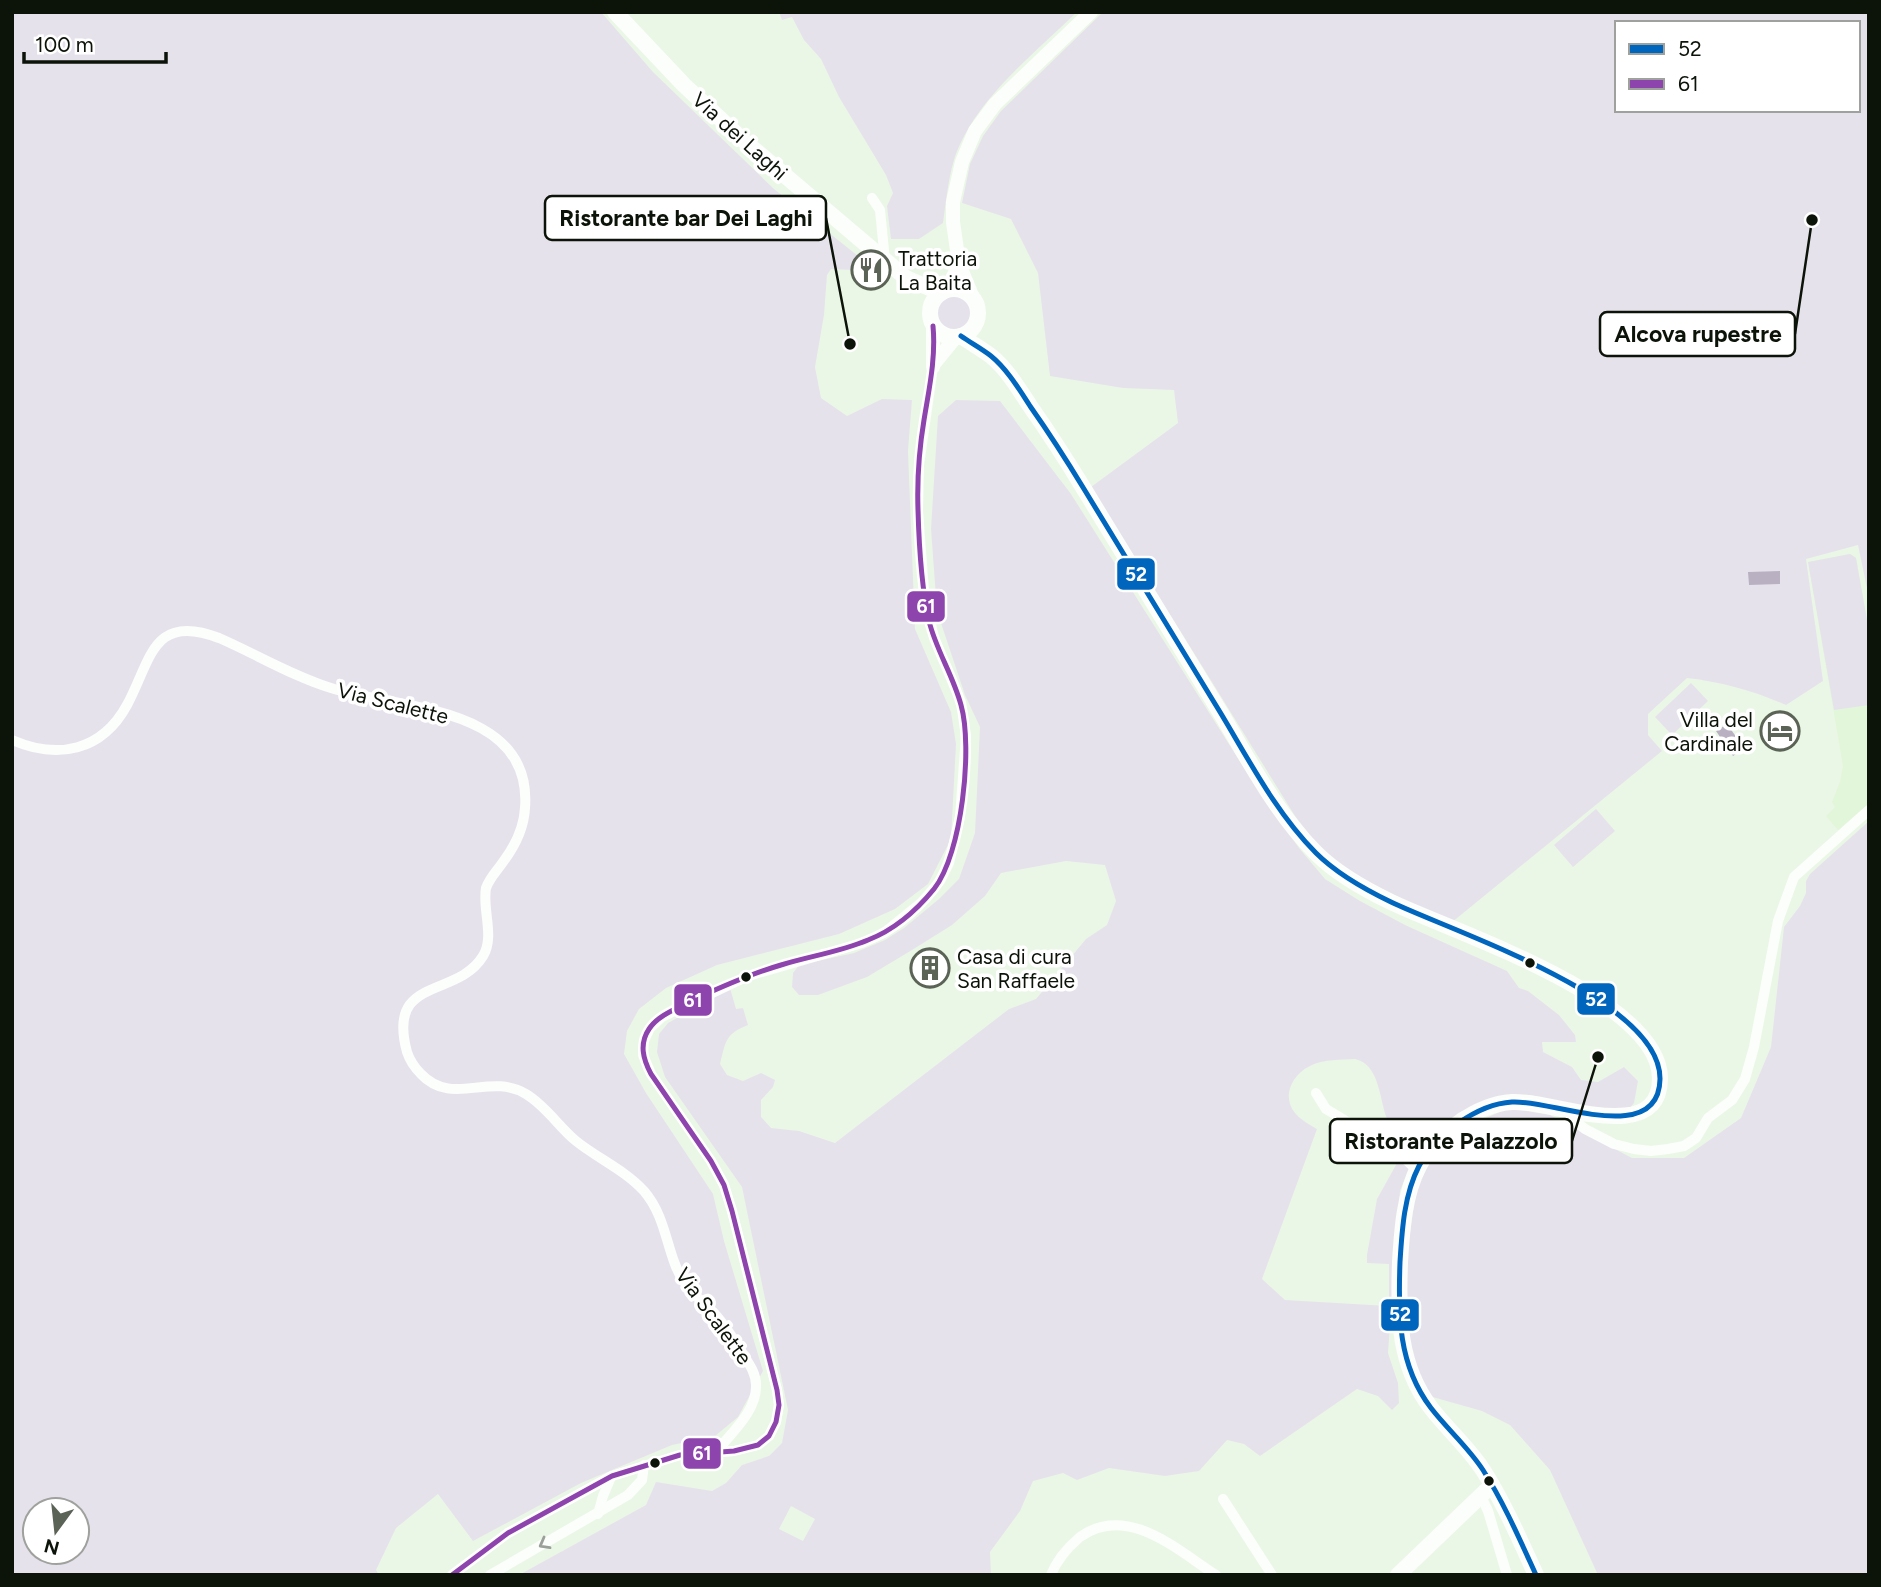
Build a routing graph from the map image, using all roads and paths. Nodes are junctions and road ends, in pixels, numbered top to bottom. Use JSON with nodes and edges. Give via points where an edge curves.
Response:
{"nodes":[{"id":1,"x":615,"y":12,"type":"edge"},
{"id":2,"x":1091,"y":12,"type":"edge"},
{"id":3,"x":872,"y":198,"type":"dead end"},
{"id":4,"x":886,"y":261,"type":"junction"},
{"id":5,"x":959,"y":264,"type":"junction"},
{"id":6,"x":906,"y":278,"type":"junction"},
{"id":7,"x":944,"y":291,"type":"junction"},
{"id":8,"x":976,"y":305,"type":"junction"},
{"id":9,"x":931,"y":321,"type":"junction"},
{"id":10,"x":958,"y":337,"type":"junction"},
{"id":11,"x":993,"y":358,"type":"junction"},
{"id":12,"x":933,"y":367,"type":"junction"},
{"id":13,"x":12,"y":740,"type":"edge"},
{"id":14,"x":1869,"y":810,"type":"edge"},
{"id":15,"x":1316,"y":1093,"type":"dead end"},
{"id":16,"x":1569,"y":1109,"type":"junction"},
{"id":17,"x":1417,"y":1170,"type":"junction"},
{"id":18,"x":716,"y":1452,"type":"junction"},
{"id":19,"x":644,"y":1465,"type":"junction"},
{"id":20,"x":612,"y":1476,"type":"junction"},
{"id":21,"x":1486,"y":1489,"type":"junction"},
{"id":22,"x":578,"y":1495,"type":"junction"},
{"id":23,"x":1223,"y":1499,"type":"dead end"},
{"id":24,"x":598,"y":1514,"type":"junction"},
{"id":25,"x":452,"y":1575,"type":"edge"},
{"id":26,"x":491,"y":1575,"type":"edge"},
{"id":27,"x":1051,"y":1575,"type":"edge"},
{"id":28,"x":1216,"y":1575,"type":"edge"},
{"id":29,"x":1272,"y":1575,"type":"edge"},
{"id":30,"x":1398,"y":1575,"type":"edge"},
{"id":31,"x":1507,"y":1575,"type":"edge"},
{"id":32,"x":1536,"y":1575,"type":"edge"}],
"edges":[{"from":1,"to":4,"type":"main road","name":"Via dei Laghi","via":[[719,119]]},
{"from":2,"to":5,"type":"street","via":[[995,104],[975,131],[953,202]]},
{"from":3,"to":4,"type":"street","via":[[880,210]]},
{"from":4,"to":6,"type":"main road","name":"Via dei Laghi"},
{"from":5,"to":7,"type":"street"},
{"from":5,"to":8,"type":"street"},
{"from":6,"to":7,"type":"main road","name":"Via dei Laghi"},
{"from":6,"to":9,"type":"main road","name":"Via dei Laghi"},
{"from":7,"to":8,"type":"main road","via":[[961,290]]},
{"from":7,"to":9,"type":"main road","via":[[932,302]]},
{"from":8,"to":10,"type":"main road","via":[[972,330]]},
{"from":8,"to":11,"type":"main road"},
{"from":9,"to":10,"type":"main road","via":[[944,335]]},
{"from":9,"to":12,"type":"street"},
{"from":10,"to":11,"type":"main road"},
{"from":10,"to":12,"type":"street"},
{"from":11,"to":16,"type":"main road","via":[[1069,464],[1274,800],[1316,853],[1339,873],[1388,900],[1567,979],[1603,1003],[1643,1040],[1660,1077],[1657,1093],[1646,1109],[1613,1117]]},
{"from":12,"to":18,"type":"street","via":[[918,471],[924,591],[932,632],[960,699],[965,730],[960,817],[949,863],[921,903],[884,933],[709,993],[662,1017],[644,1041],[644,1059],[651,1074],[711,1161],[726,1191],[779,1399],[776,1422],[764,1441],[749,1449]]},
{"from":13,"to":18,"type":"street","name":"Via Scalette","via":[[34,749],[58,751],[95,740],[123,710],[156,646],[169,635],[187,631],[213,635],[336,690],[420,706],[459,719],[503,743],[519,769],[525,805],[518,837],[486,888],[487,947],[468,971],[410,1005],[404,1024],[407,1053],[423,1076],[443,1089],[499,1086],[526,1094],[574,1139],[645,1192],[660,1217],[682,1280],[727,1328],[755,1376],[751,1407]]},
{"from":14,"to":16,"type":"street","via":[[1794,877],[1778,921],[1745,1079],[1732,1100],[1708,1118],[1696,1138],[1664,1150],[1628,1148],[1585,1129]]},
{"from":15,"to":17,"type":"street","via":[[1326,1109],[1376,1132]]},
{"from":16,"to":17,"type":"main road","via":[[1519,1101],[1487,1108],[1440,1140]]},
{"from":17,"to":21,"type":"main road","via":[[1407,1202],[1401,1255],[1404,1353],[1421,1394],[1467,1448]]},
{"from":18,"to":19,"type":"street"},
{"from":19,"to":20,"type":"street"},
{"from":19,"to":24,"type":"street","via":[[635,1490]]},
{"from":20,"to":22,"type":"street"},
{"from":20,"to":24,"type":"street"},
{"from":21,"to":30,"type":"main road"},
{"from":21,"to":31,"type":"street"},
{"from":21,"to":32,"type":"main road"},
{"from":22,"to":24,"type":"street","via":[[593,1502]]},
{"from":22,"to":25,"type":"street","via":[[508,1533]]},
{"from":23,"to":29,"type":"street"},
{"from":24,"to":26,"type":"street","one_way":true},
{"from":27,"to":28,"type":"street","via":[[1064,1550],[1084,1535],[1113,1524],[1156,1535]]}]}
